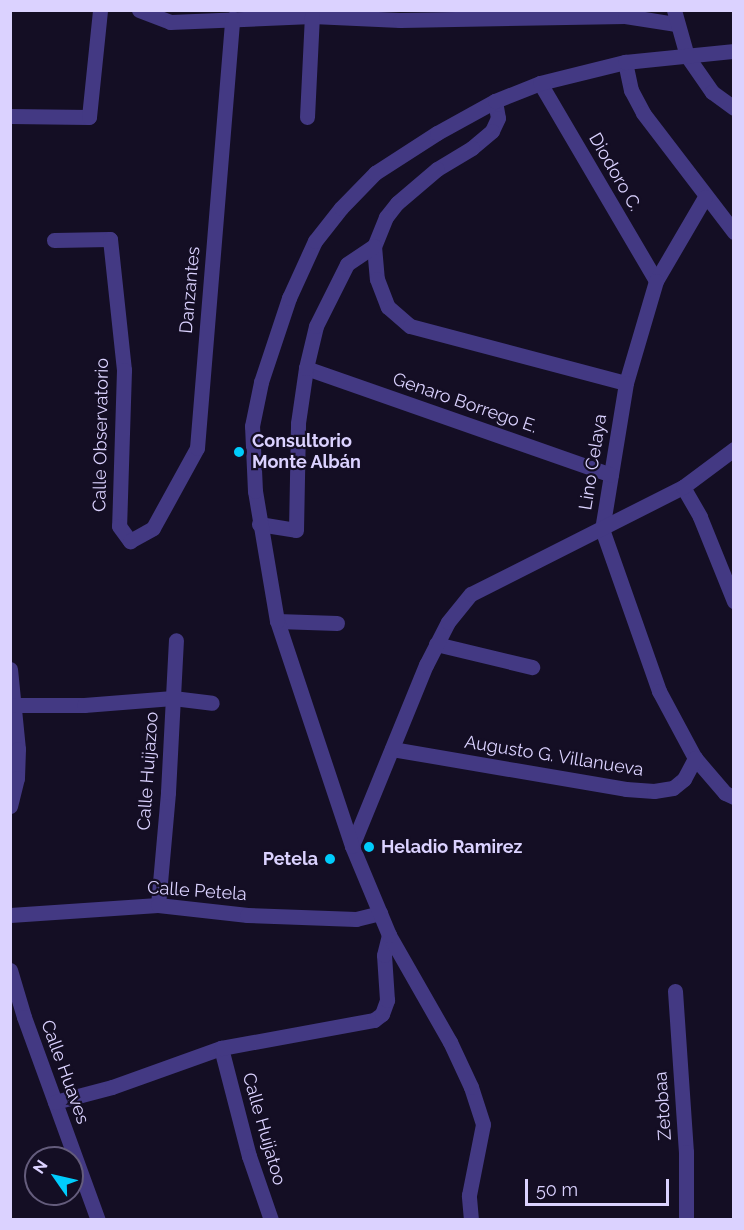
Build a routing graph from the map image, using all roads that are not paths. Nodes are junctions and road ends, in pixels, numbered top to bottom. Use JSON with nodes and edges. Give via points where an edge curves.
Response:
{"nodes":[{"id":1,"x":100,"y":10,"type":"edge"},
{"id":2,"x":139,"y":10,"type":"edge"},
{"id":3,"x":312,"y":16,"type":"junction"},
{"id":4,"x":675,"y":17,"type":"edge"},
{"id":5,"x":232,"y":18,"type":"junction"},
{"id":6,"x":734,"y":51,"type":"edge"},
{"id":7,"x":687,"y":56,"type":"junction"},
{"id":8,"x":625,"y":62,"type":"junction"},
{"id":9,"x":540,"y":83,"type":"junction"},
{"id":10,"x":495,"y":101,"type":"junction"},
{"id":11,"x":734,"y":108,"type":"edge"},
{"id":12,"x":10,"y":116,"type":"edge"},
{"id":13,"x":307,"y":117,"type":"dead end"},
{"id":14,"x":705,"y":197,"type":"junction"},
{"id":15,"x":734,"y":232,"type":"edge"},
{"id":16,"x":54,"y":240,"type":"dead end"},
{"id":17,"x":374,"y":246,"type":"junction"},
{"id":18,"x":656,"y":281,"type":"junction"},
{"id":19,"x":306,"y":368,"type":"junction"},
{"id":20,"x":626,"y":383,"type":"junction"},
{"id":21,"x":734,"y":449,"type":"edge"},
{"id":22,"x":611,"y":475,"type":"junction"},
{"id":23,"x":683,"y":487,"type":"junction"},
{"id":24,"x":259,"y":524,"type":"junction"},
{"id":25,"x":602,"y":529,"type":"junction"},
{"id":26,"x":130,"y":541,"type":"joint"},
{"id":27,"x":734,"y":601,"type":"edge"},
{"id":28,"x":277,"y":621,"type":"junction"},
{"id":29,"x":337,"y":624,"type":"dead end"},
{"id":30,"x":176,"y":640,"type":"dead end"},
{"id":31,"x":436,"y":644,"type":"junction"},
{"id":32,"x":532,"y":667,"type":"dead end"},
{"id":33,"x":10,"y":669,"type":"edge"},
{"id":34,"x":172,"y":698,"type":"junction"},
{"id":35,"x":212,"y":703,"type":"dead end"},
{"id":36,"x":16,"y":705,"type":"junction"},
{"id":37,"x":392,"y":749,"type":"junction"},
{"id":38,"x":695,"y":758,"type":"junction"},
{"id":39,"x":731,"y":792,"type":"edge"},
{"id":40,"x":10,"y":806,"type":"edge"},
{"id":41,"x":352,"y":846,"type":"junction"},
{"id":42,"x":158,"y":905,"type":"junction"},
{"id":43,"x":380,"y":913,"type":"junction"},
{"id":44,"x":10,"y":915,"type":"edge"},
{"id":45,"x":389,"y":935,"type":"junction"},
{"id":46,"x":10,"y":970,"type":"edge"},
{"id":47,"x":675,"y":991,"type":"dead end"},
{"id":48,"x":221,"y":1048,"type":"junction"},
{"id":49,"x":55,"y":1102,"type":"junction"},
{"id":50,"x":98,"y":1220,"type":"edge"},
{"id":51,"x":271,"y":1220,"type":"edge"},
{"id":52,"x":471,"y":1220,"type":"edge"},
{"id":53,"x":686,"y":1220,"type":"edge"}],
"edges":[{"from":1,"to":12,"type":"street","via":[[89,117]]},
{"from":2,"to":5,"type":"street","via":[[170,22]]},
{"from":3,"to":4,"type":"street","via":[[400,20]]},
{"from":3,"to":5,"type":"street"},
{"from":3,"to":13,"type":"street"},
{"from":4,"to":7,"type":"street"},
{"from":5,"to":26,"type":"street","name":"Danzantes","via":[[197,448],[153,528]]},
{"from":6,"to":7,"type":"street"},
{"from":7,"to":8,"type":"street"},
{"from":7,"to":11,"type":"street","via":[[712,92]]},
{"from":8,"to":9,"type":"street"},
{"from":8,"to":14,"type":"street","via":[[631,90],[642,113]]},
{"from":9,"to":10,"type":"street"},
{"from":9,"to":18,"type":"street","name":"Diodoro C."},
{"from":10,"to":17,"type":"street","via":[[498,118],[492,131],[397,203],[386,217]]},
{"from":10,"to":24,"type":"street","via":[[375,173],[315,241],[269,351],[252,426]]},
{"from":14,"to":15,"type":"street"},
{"from":14,"to":18,"type":"street","name":"Lino Celaya"},
{"from":16,"to":26,"type":"street","name":"Calle Observatorio","via":[[110,239],[124,370],[119,526]]},
{"from":17,"to":19,"type":"street","via":[[347,264],[316,326]]},
{"from":17,"to":20,"type":"street","via":[[377,279],[388,307],[410,326]]},
{"from":18,"to":20,"type":"street","name":"Lino Celaya"},
{"from":19,"to":22,"type":"street","name":"Genaro Borrego E."},
{"from":19,"to":24,"type":"street","via":[[298,423],[296,530]]},
{"from":20,"to":22,"type":"street","name":"Lino Celaya"},
{"from":21,"to":23,"type":"street"},
{"from":22,"to":25,"type":"street","name":"Lino Celaya"},
{"from":23,"to":25,"type":"street"},
{"from":23,"to":27,"type":"street"},
{"from":24,"to":28,"type":"street"},
{"from":25,"to":31,"type":"street","via":[[471,594]]},
{"from":25,"to":38,"type":"street","name":"Lino Celaya","via":[[659,691]]},
{"from":28,"to":29,"type":"street"},
{"from":28,"to":41,"type":"street"},
{"from":30,"to":34,"type":"street","name":"Calle Huijazoo"},
{"from":31,"to":32,"type":"street"},
{"from":31,"to":37,"type":"street"},
{"from":33,"to":36,"type":"street"},
{"from":34,"to":35,"type":"street"},
{"from":34,"to":36,"type":"street","via":[[84,705]]},
{"from":34,"to":42,"type":"street","name":"Calle Huijazoo"},
{"from":36,"to":40,"type":"street","via":[[17,778]]},
{"from":37,"to":38,"type":"street","name":"Augusto G. Villanueva","via":[[654,791],[673,788],[684,780]]},
{"from":37,"to":41,"type":"street"},
{"from":38,"to":39,"type":"street","name":"Lino Celaya"},
{"from":41,"to":43,"type":"street"},
{"from":42,"to":43,"type":"street","name":"Calle Petela","via":[[247,915],[356,919]]},
{"from":42,"to":44,"type":"street","name":"Calle Petela"},
{"from":43,"to":45,"type":"street"},
{"from":45,"to":48,"type":"street","via":[[384,955],[387,1000],[382,1014],[374,1020]]},
{"from":45,"to":52,"type":"street","via":[[450,1042],[483,1125],[469,1195]]},
{"from":46,"to":49,"type":"street","name":"Calle Huaves"},
{"from":47,"to":53,"type":"street","name":"Zetobaa","via":[[686,1152]]},
{"from":48,"to":49,"type":"street","via":[[112,1087]]},
{"from":48,"to":51,"type":"street","name":"Calle Huijatoo","via":[[249,1156]]},
{"from":49,"to":50,"type":"street","name":"Calle Huaves"}]}
